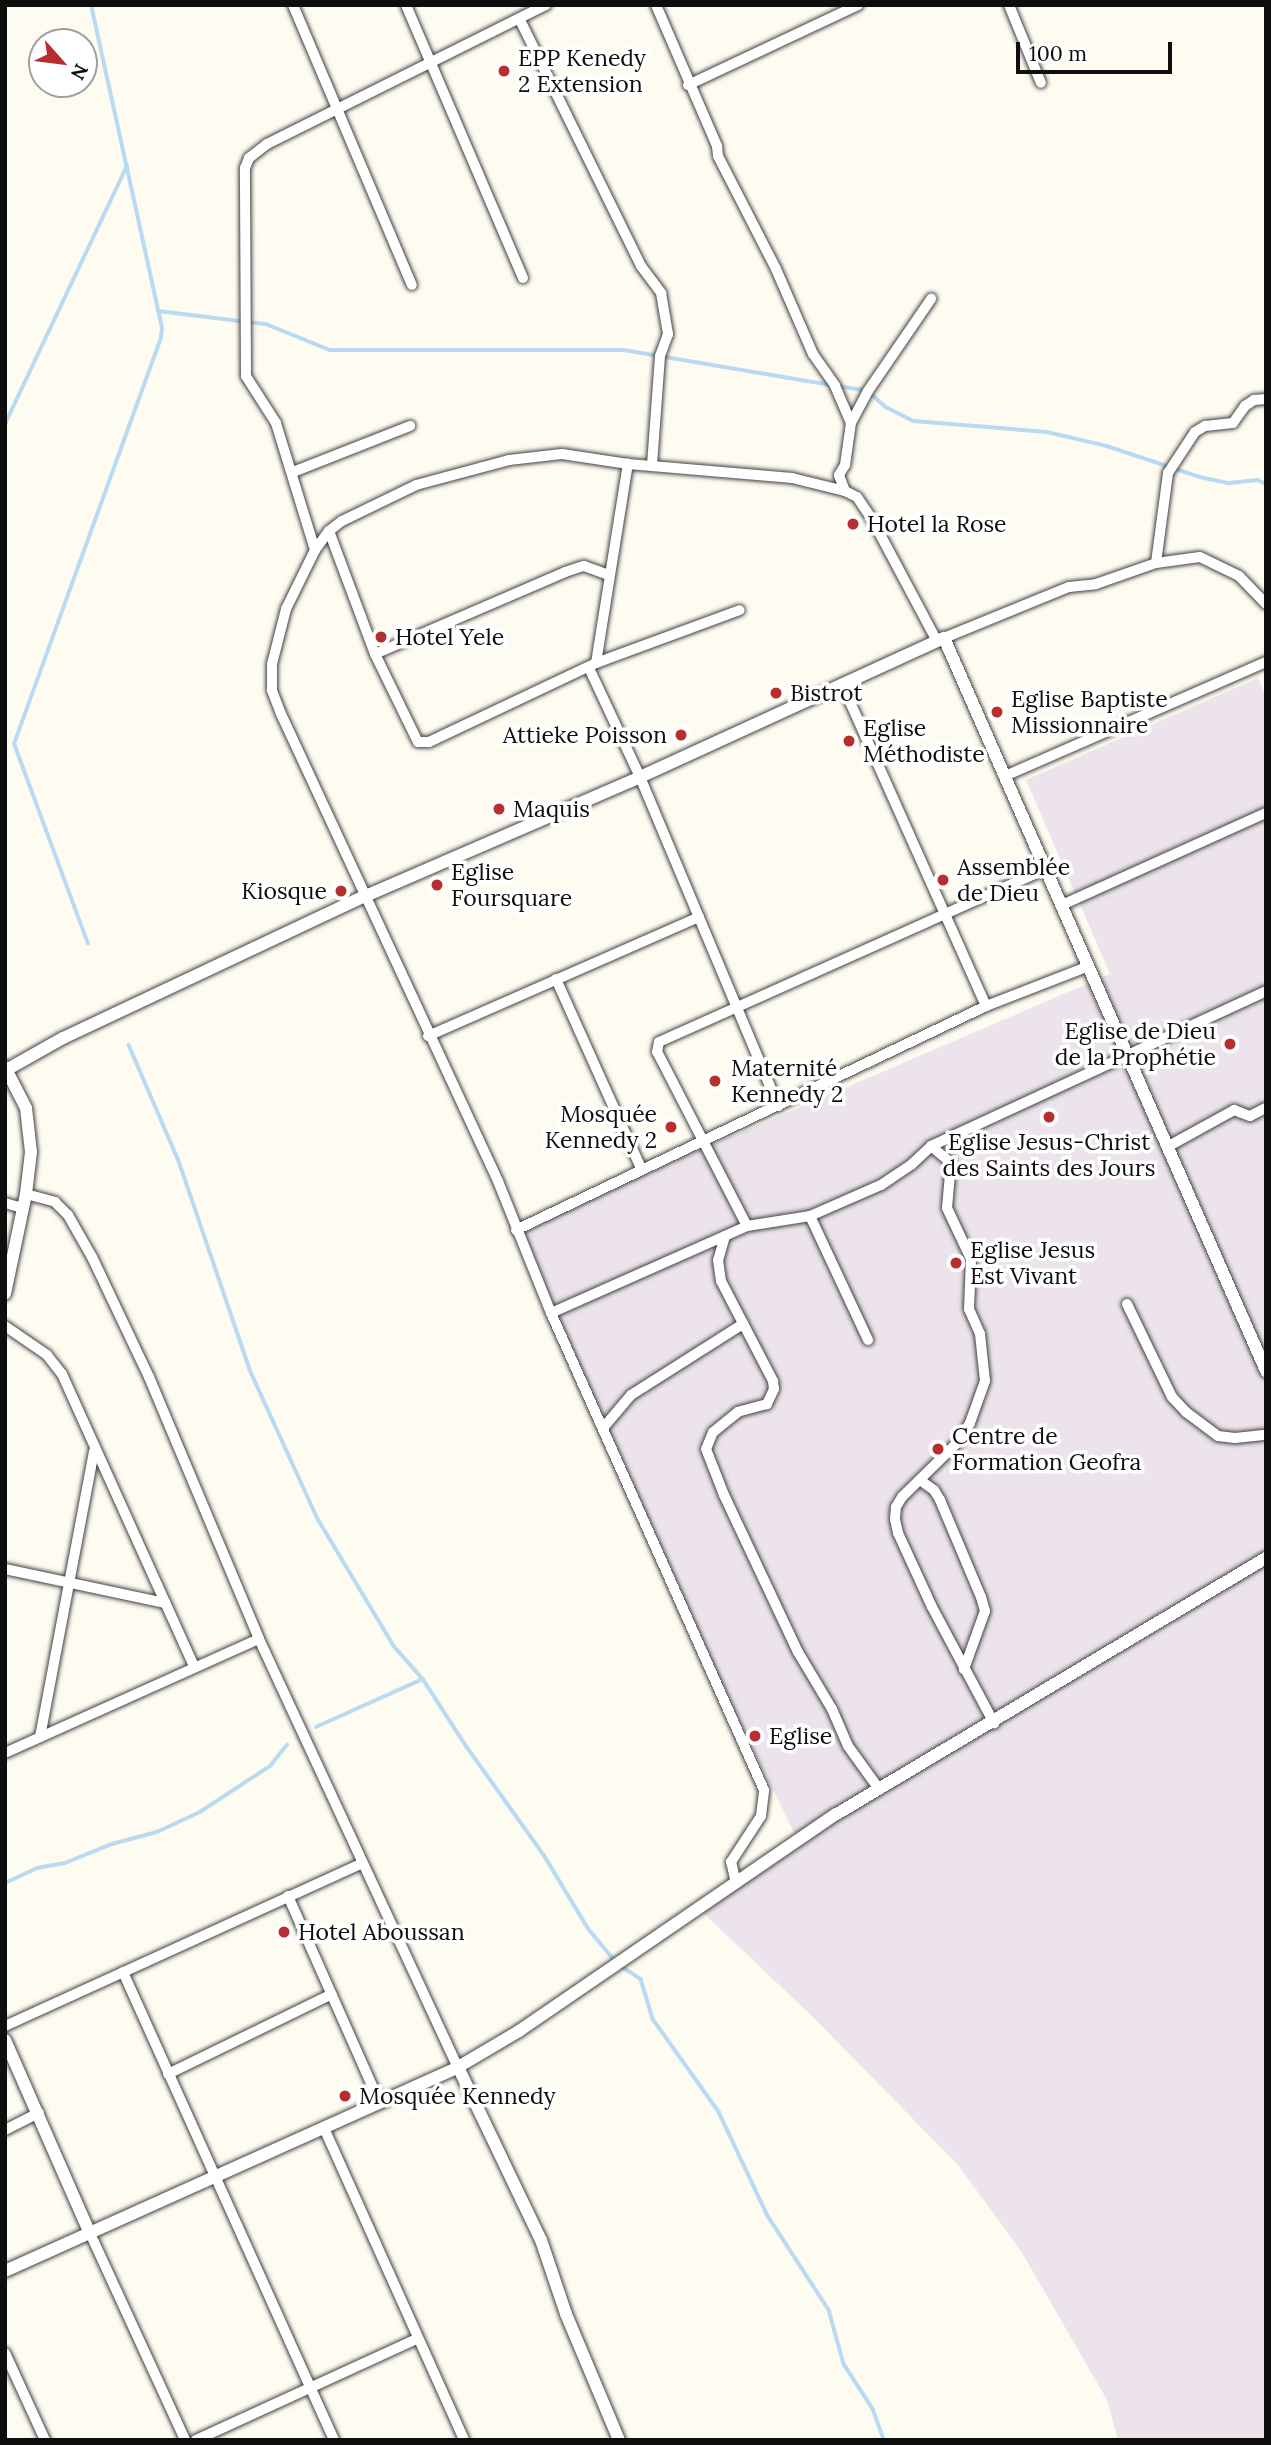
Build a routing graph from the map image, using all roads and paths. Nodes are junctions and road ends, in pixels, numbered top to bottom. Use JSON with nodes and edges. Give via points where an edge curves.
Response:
{"nodes":[{"id":1,"x":293,"y":5,"type":"edge"},
{"id":2,"x":407,"y":5,"type":"edge"},
{"id":3,"x":656,"y":5,"type":"edge"},
{"id":4,"x":858,"y":5,"type":"edge"},
{"id":5,"x":1009,"y":5,"type":"edge"},
{"id":6,"x":545,"y":6,"type":"edge"},
{"id":7,"x":520,"y":20,"type":"junction"},
{"id":8,"x":431,"y":63,"type":"junction"},
{"id":9,"x":1041,"y":83,"type":"dead end"},
{"id":10,"x":688,"y":85,"type":"junction"},
{"id":11,"x":337,"y":110,"type":"junction"},
{"id":12,"x":523,"y":278,"type":"dead end"},
{"id":13,"x":412,"y":285,"type":"dead end"},
{"id":14,"x":931,"y":299,"type":"dead end"},
{"id":15,"x":1266,"y":399,"type":"edge"},
{"id":16,"x":851,"y":423,"type":"junction"},
{"id":17,"x":410,"y":426,"type":"dead end"},
{"id":18,"x":628,"y":464,"type":"junction"},
{"id":19,"x":652,"y":464,"type":"junction"},
{"id":20,"x":293,"y":472,"type":"junction"},
{"id":21,"x":845,"y":491,"type":"junction"},
{"id":22,"x":329,"y":531,"type":"junction"},
{"id":23,"x":315,"y":550,"type":"junction"},
{"id":24,"x":1156,"y":563,"type":"junction"},
{"id":25,"x":609,"y":575,"type":"junction"},
{"id":26,"x":1266,"y":604,"type":"edge"},
{"id":27,"x":740,"y":610,"type":"dead end"},
{"id":28,"x":941,"y":640,"type":"junction"},
{"id":29,"x":375,"y":654,"type":"junction"},
{"id":30,"x":1266,"y":663,"type":"edge"},
{"id":31,"x":592,"y":665,"type":"junction"},
{"id":32,"x":842,"y":684,"type":"junction"},
{"id":33,"x":1005,"y":776,"type":"junction"},
{"id":34,"x":640,"y":777,"type":"junction"},
{"id":35,"x":1266,"y":813,"type":"edge"},
{"id":36,"x":1046,"y":869,"type":"junction"},
{"id":37,"x":363,"y":897,"type":"junction"},
{"id":38,"x":1062,"y":905,"type":"junction"},
{"id":39,"x":945,"y":914,"type":"junction"},
{"id":40,"x":699,"y":917,"type":"junction"},
{"id":41,"x":1089,"y":966,"type":"junction"},
{"id":42,"x":556,"y":979,"type":"junction"},
{"id":43,"x":1266,"y":991,"type":"edge"},
{"id":44,"x":986,"y":1006,"type":"junction"},
{"id":45,"x":738,"y":1009,"type":"junction"},
{"id":46,"x":428,"y":1036,"type":"junction"},
{"id":47,"x":1128,"y":1056,"type":"junction"},
{"id":48,"x":6,"y":1069,"type":"edge"},
{"id":49,"x":778,"y":1106,"type":"junction"},
{"id":50,"x":1266,"y":1108,"type":"edge"},
{"id":51,"x":702,"y":1139,"type":"junction"},
{"id":52,"x":930,"y":1146,"type":"junction"},
{"id":53,"x":1167,"y":1147,"type":"junction"},
{"id":54,"x":641,"y":1168,"type":"junction"},
{"id":55,"x":25,"y":1201,"type":"junction"},
{"id":56,"x":5,"y":1203,"type":"edge"},
{"id":57,"x":810,"y":1216,"type":"junction"},
{"id":58,"x":747,"y":1226,"type":"junction"},
{"id":59,"x":516,"y":1230,"type":"junction"},
{"id":60,"x":725,"y":1236,"type":"junction"},
{"id":61,"x":5,"y":1294,"type":"edge"},
{"id":62,"x":1127,"y":1304,"type":"dead end"},
{"id":63,"x":551,"y":1313,"type":"junction"},
{"id":64,"x":743,"y":1324,"type":"junction"},
{"id":65,"x":5,"y":1326,"type":"edge"},
{"id":66,"x":867,"y":1340,"type":"dead end"},
{"id":67,"x":1266,"y":1371,"type":"edge"},
{"id":68,"x":603,"y":1428,"type":"junction"},
{"id":69,"x":1266,"y":1435,"type":"edge"},
{"id":70,"x":94,"y":1450,"type":"junction"},
{"id":71,"x":920,"y":1479,"type":"junction"},
{"id":72,"x":1266,"y":1558,"type":"edge"},
{"id":73,"x":5,"y":1569,"type":"edge"},
{"id":74,"x":68,"y":1582,"type":"junction"},
{"id":75,"x":165,"y":1602,"type":"junction"},
{"id":76,"x":259,"y":1639,"type":"junction"},
{"id":77,"x":194,"y":1667,"type":"junction"},
{"id":78,"x":964,"y":1669,"type":"junction"},
{"id":79,"x":994,"y":1723,"type":"junction"},
{"id":80,"x":40,"y":1737,"type":"junction"},
{"id":81,"x":5,"y":1754,"type":"edge"},
{"id":82,"x":878,"y":1789,"type":"junction"},
{"id":83,"x":362,"y":1863,"type":"junction"},
{"id":84,"x":736,"y":1883,"type":"junction"},
{"id":85,"x":288,"y":1896,"type":"junction"},
{"id":86,"x":123,"y":1972,"type":"junction"},
{"id":87,"x":332,"y":1994,"type":"junction"},
{"id":88,"x":5,"y":2026,"type":"edge"},
{"id":89,"x":5,"y":2040,"type":"edge"},
{"id":90,"x":458,"y":2067,"type":"junction"},
{"id":91,"x":168,"y":2074,"type":"junction"},
{"id":92,"x":380,"y":2104,"type":"junction"},
{"id":93,"x":39,"y":2113,"type":"junction"},
{"id":94,"x":324,"y":2129,"type":"junction"},
{"id":95,"x":5,"y":2130,"type":"edge"},
{"id":96,"x":215,"y":2176,"type":"junction"},
{"id":97,"x":89,"y":2231,"type":"junction"},
{"id":98,"x":5,"y":2272,"type":"edge"},
{"id":99,"x":417,"y":2339,"type":"junction"},
{"id":100,"x":5,"y":2353,"type":"edge"},
{"id":101,"x":310,"y":2388,"type":"junction"},
{"id":102,"x":45,"y":2440,"type":"edge"},
{"id":103,"x":185,"y":2440,"type":"edge"},
{"id":104,"x":196,"y":2440,"type":"edge"},
{"id":105,"x":334,"y":2440,"type":"edge"},
{"id":106,"x":464,"y":2440,"type":"edge"},
{"id":107,"x":619,"y":2440,"type":"edge"}],
"edges":[{"from":1,"to":11,"type":"street"},
{"from":2,"to":8,"type":"street"},
{"from":3,"to":10,"type":"street"},
{"from":4,"to":10,"type":"street"},
{"from":5,"to":9,"type":"street"},
{"from":6,"to":7,"type":"street"},
{"from":7,"to":8,"type":"street"},
{"from":7,"to":19,"type":"street","via":[[641,266],[661,293],[668,334],[660,356]]},
{"from":8,"to":11,"type":"street"},
{"from":8,"to":12,"type":"street"},
{"from":10,"to":16,"type":"street","via":[[813,354],[835,386]]},
{"from":11,"to":13,"type":"street"},
{"from":11,"to":20,"type":"street","via":[[254,151],[245,169],[246,376],[276,423]]},
{"from":14,"to":16,"type":"street"},
{"from":15,"to":24,"type":"street","via":[[1245,406],[1233,423],[1205,426],[1195,432],[1168,473]]},
{"from":16,"to":21,"type":"street","via":[[845,465],[839,475]]},
{"from":17,"to":20,"type":"street"},
{"from":18,"to":19,"type":"street"},
{"from":18,"to":22,"type":"street","via":[[562,454],[509,460],[416,485]]},
{"from":18,"to":25,"type":"street"},
{"from":19,"to":21,"type":"street","via":[[792,478]]},
{"from":20,"to":23,"type":"street"},
{"from":21,"to":28,"type":"street","via":[[857,497],[872,519]]},
{"from":22,"to":23,"type":"street"},
{"from":22,"to":29,"type":"street"},
{"from":23,"to":37,"type":"street","via":[[279,631],[272,690]]},
{"from":24,"to":26,"type":"street","via":[[1207,558],[1239,576]]},
{"from":24,"to":28,"type":"street","via":[[1096,584],[1059,590]]},
{"from":25,"to":29,"type":"street","via":[[584,566],[565,572]]},
{"from":25,"to":31,"type":"street"},
{"from":27,"to":31,"type":"street"},
{"from":28,"to":32,"type":"street"},
{"from":28,"to":33,"type":"street"},
{"from":29,"to":31,"type":"street","via":[[418,742],[429,742]]},
{"from":30,"to":33,"type":"street"},
{"from":31,"to":34,"type":"street"},
{"from":32,"to":34,"type":"street"},
{"from":32,"to":39,"type":"street"},
{"from":33,"to":36,"type":"street"},
{"from":34,"to":37,"type":"street"},
{"from":34,"to":40,"type":"street"},
{"from":35,"to":38,"type":"street"},
{"from":36,"to":38,"type":"street"},
{"from":36,"to":39,"type":"street"},
{"from":37,"to":46,"type":"street"},
{"from":37,"to":48,"type":"street"},
{"from":38,"to":41,"type":"street"},
{"from":39,"to":44,"type":"street"},
{"from":39,"to":45,"type":"street"},
{"from":40,"to":42,"type":"street"},
{"from":40,"to":45,"type":"street"},
{"from":41,"to":44,"type":"street"},
{"from":41,"to":47,"type":"street"},
{"from":42,"to":46,"type":"street"},
{"from":42,"to":54,"type":"street"},
{"from":43,"to":47,"type":"street"},
{"from":44,"to":49,"type":"street"},
{"from":45,"to":49,"type":"street"},
{"from":45,"to":51,"type":"street","via":[[657,1046]]},
{"from":46,"to":59,"type":"street","via":[[498,1181]]},
{"from":47,"to":52,"type":"street"},
{"from":47,"to":53,"type":"street"},
{"from":48,"to":55,"type":"street","via":[[31,1129]]},
{"from":49,"to":51,"type":"street"},
{"from":50,"to":53,"type":"street","via":[[1250,1116],[1234,1110]]},
{"from":51,"to":54,"type":"street"},
{"from":51,"to":58,"type":"street"},
{"from":52,"to":57,"type":"street","via":[[898,1175]]},
{"from":52,"to":71,"type":"street","via":[[951,1163],[947,1208],[971,1259],[969,1309],[980,1334],[985,1381],[958,1442]]},
{"from":53,"to":67,"type":"street"},
{"from":54,"to":59,"type":"street"},
{"from":55,"to":56,"type":"street"},
{"from":55,"to":61,"type":"street"},
{"from":55,"to":76,"type":"street","via":[[55,1202],[93,1257],[149,1377]]},
{"from":57,"to":58,"type":"street"},
{"from":57,"to":66,"type":"street"},
{"from":58,"to":60,"type":"street"},
{"from":59,"to":63,"type":"street"},
{"from":60,"to":63,"type":"street"},
{"from":60,"to":64,"type":"street","via":[[718,1270]]},
{"from":62,"to":69,"type":"street","via":[[1166,1387],[1186,1412],[1218,1436]]},
{"from":63,"to":68,"type":"street"},
{"from":64,"to":68,"type":"street","via":[[631,1395]]},
{"from":64,"to":82,"type":"street","via":[[774,1389],[767,1404],[738,1412],[713,1432],[706,1448],[798,1652],[848,1746]]},
{"from":65,"to":70,"type":"street","via":[[47,1355],[62,1374]]},
{"from":68,"to":84,"type":"street","via":[[764,1790],[761,1816],[732,1862]]},
{"from":70,"to":74,"type":"street"},
{"from":70,"to":75,"type":"street"},
{"from":71,"to":78,"type":"street","via":[[940,1500],[985,1611]]},
{"from":71,"to":78,"type":"street","via":[[896,1507],[898,1533]]},
{"from":72,"to":79,"type":"street"},
{"from":73,"to":74,"type":"street"},
{"from":74,"to":75,"type":"street"},
{"from":74,"to":80,"type":"street"},
{"from":75,"to":77,"type":"street"},
{"from":76,"to":77,"type":"street"},
{"from":76,"to":83,"type":"street"},
{"from":77,"to":80,"type":"street"},
{"from":78,"to":79,"type":"street"},
{"from":79,"to":82,"type":"street"},
{"from":80,"to":81,"type":"street"},
{"from":82,"to":84,"type":"street"},
{"from":83,"to":85,"type":"street"},
{"from":83,"to":90,"type":"street"},
{"from":84,"to":90,"type":"street","via":[[519,2031]]},
{"from":85,"to":86,"type":"street"},
{"from":85,"to":87,"type":"street"},
{"from":86,"to":88,"type":"street"},
{"from":86,"to":91,"type":"street"},
{"from":87,"to":91,"type":"street"},
{"from":87,"to":92,"type":"street"},
{"from":89,"to":93,"type":"street"},
{"from":90,"to":92,"type":"street"},
{"from":90,"to":107,"type":"street","via":[[541,2240]]},
{"from":91,"to":96,"type":"street"},
{"from":92,"to":94,"type":"street"},
{"from":93,"to":95,"type":"street"},
{"from":93,"to":97,"type":"street"},
{"from":94,"to":96,"type":"street"},
{"from":94,"to":99,"type":"street"},
{"from":96,"to":97,"type":"street"},
{"from":96,"to":101,"type":"street"},
{"from":97,"to":98,"type":"street"},
{"from":97,"to":103,"type":"street"},
{"from":99,"to":101,"type":"street"},
{"from":99,"to":106,"type":"street"},
{"from":100,"to":102,"type":"street"},
{"from":101,"to":104,"type":"street"},
{"from":101,"to":105,"type":"street"}]}
